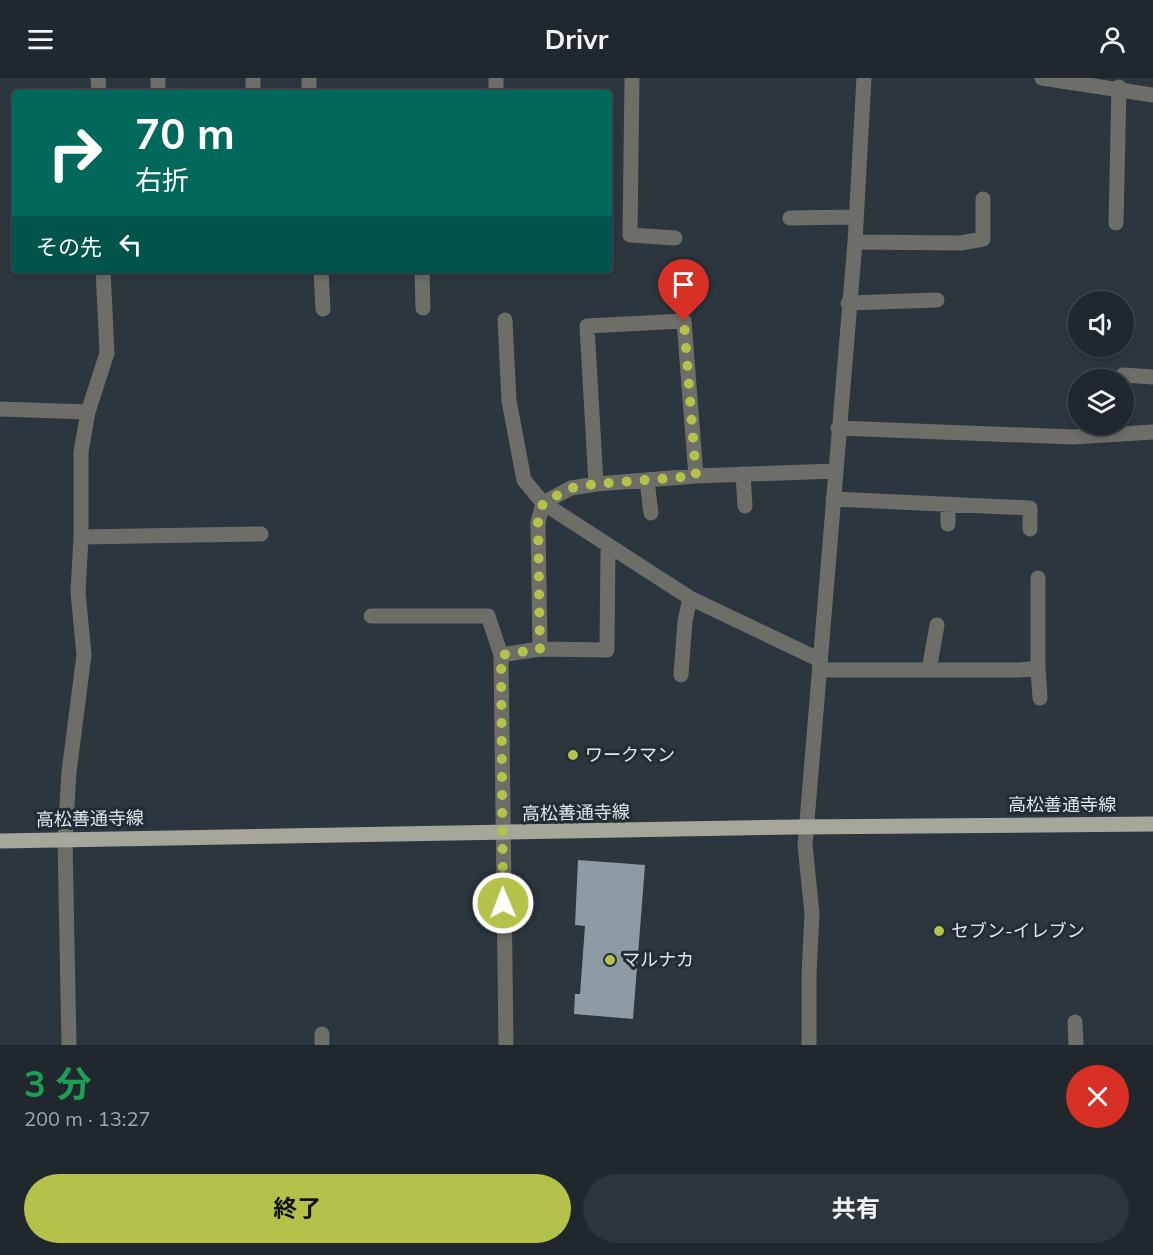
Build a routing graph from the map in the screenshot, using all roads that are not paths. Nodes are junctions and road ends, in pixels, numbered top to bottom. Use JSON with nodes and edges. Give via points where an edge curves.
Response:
{"nodes":[{"id":1,"x":632,"y":78,"type":"edge"},
{"id":2,"x":864,"y":78,"type":"edge"},
{"id":3,"x":1042,"y":78,"type":"edge"},
{"id":4,"x":1119,"y":87,"type":"junction"},
{"id":5,"x":1153,"y":94,"type":"edge"},
{"id":6,"x":983,"y":199,"type":"dead end"},
{"id":7,"x":854,"y":217,"type":"junction"},
{"id":8,"x":790,"y":218,"type":"dead end"},
{"id":9,"x":1116,"y":223,"type":"dead end"},
{"id":10,"x":675,"y":238,"type":"dead end"},
{"id":11,"x":855,"y":242,"type":"junction"},
{"id":12,"x":103,"y":273,"type":"edge"},
{"id":13,"x":321,"y":273,"type":"edge"},
{"id":14,"x":422,"y":273,"type":"edge"},
{"id":15,"x":937,"y":300,"type":"dead end"},
{"id":16,"x":848,"y":303,"type":"junction"},
{"id":17,"x":423,"y":308,"type":"dead end"},
{"id":18,"x":323,"y":309,"type":"dead end"},
{"id":19,"x":505,"y":320,"type":"dead end"},
{"id":20,"x":1134,"y":376,"type":"edge"},
{"id":21,"x":1153,"y":377,"type":"edge"},
{"id":22,"x":0,"y":409,"type":"edge"},
{"id":23,"x":88,"y":412,"type":"junction"},
{"id":24,"x":838,"y":428,"type":"junction"},
{"id":25,"x":1153,"y":432,"type":"edge"},
{"id":26,"x":835,"y":471,"type":"junction"},
{"id":27,"x":743,"y":474,"type":"junction"},
{"id":28,"x":696,"y":476,"type":"junction"},
{"id":29,"x":647,"y":481,"type":"junction"},
{"id":30,"x":596,"y":484,"type":"junction"},
{"id":31,"x":833,"y":499,"type":"junction"},
{"id":32,"x":543,"y":503,"type":"junction"},
{"id":33,"x":948,"y":504,"type":"junction"},
{"id":34,"x":745,"y":506,"type":"dead end"},
{"id":35,"x":651,"y":513,"type":"dead end"},
{"id":36,"x":948,"y":524,"type":"dead end"},
{"id":37,"x":1030,"y":529,"type":"dead end"},
{"id":38,"x":261,"y":534,"type":"dead end"},
{"id":39,"x":81,"y":537,"type":"junction"},
{"id":40,"x":608,"y":546,"type":"junction"},
{"id":41,"x":1038,"y":578,"type":"dead end"},
{"id":42,"x":690,"y":598,"type":"junction"},
{"id":43,"x":371,"y":616,"type":"dead end"},
{"id":44,"x":936,"y":625,"type":"dead end"},
{"id":45,"x":540,"y":649,"type":"junction"},
{"id":46,"x":501,"y":655,"type":"junction"},
{"id":47,"x":820,"y":665,"type":"junction"},
{"id":48,"x":1038,"y":668,"type":"junction"},
{"id":49,"x":929,"y":670,"type":"junction"},
{"id":50,"x":681,"y":675,"type":"dead end"},
{"id":51,"x":1040,"y":698,"type":"dead end"},
{"id":52,"x":1153,"y":824,"type":"edge"},
{"id":53,"x":806,"y":827,"type":"junction"},
{"id":54,"x":504,"y":834,"type":"junction"},
{"id":55,"x":65,"y":839,"type":"junction"},
{"id":56,"x":0,"y":841,"type":"edge"},
{"id":57,"x":1075,"y":1022,"type":"dead end"},
{"id":58,"x":69,"y":1045,"type":"edge"},
{"id":59,"x":506,"y":1045,"type":"edge"},
{"id":60,"x":810,"y":1045,"type":"edge"},
{"id":61,"x":1076,"y":1045,"type":"edge"}],
"edges":[{"from":1,"to":10,"type":"street","via":[[630,235]]},
{"from":2,"to":7,"type":"street"},
{"from":3,"to":4,"type":"street"},
{"from":4,"to":5,"type":"street"},
{"from":4,"to":9,"type":"street"},
{"from":6,"to":11,"type":"street","via":[[982,239],[961,243]]},
{"from":7,"to":8,"type":"street"},
{"from":7,"to":11,"type":"street"},
{"from":11,"to":16,"type":"street"},
{"from":12,"to":23,"type":"street","via":[[107,353]]},
{"from":13,"to":18,"type":"street"},
{"from":14,"to":17,"type":"street"},
{"from":15,"to":16,"type":"street"},
{"from":16,"to":24,"type":"street"},
{"from":19,"to":32,"type":"street","via":[[509,401],[524,480]]},
{"from":20,"to":21,"type":"street"},
{"from":22,"to":23,"type":"street"},
{"from":23,"to":39,"type":"street","via":[[81,452]]},
{"from":24,"to":25,"type":"street","via":[[1073,437]]},
{"from":24,"to":26,"type":"street"},
{"from":26,"to":27,"type":"street"},
{"from":26,"to":31,"type":"street"},
{"from":27,"to":28,"type":"street"},
{"from":27,"to":34,"type":"street"},
{"from":28,"to":29,"type":"street"},
{"from":28,"to":30,"type":"street","via":[[684,321],[587,326]]},
{"from":29,"to":30,"type":"street"},
{"from":29,"to":35,"type":"street"},
{"from":30,"to":32,"type":"street","via":[[571,488]]},
{"from":31,"to":33,"type":"street"},
{"from":31,"to":47,"type":"street"},
{"from":32,"to":40,"type":"street"},
{"from":32,"to":45,"type":"street","via":[[538,522]]},
{"from":33,"to":36,"type":"street"},
{"from":33,"to":37,"type":"street","via":[[1029,508]]},
{"from":38,"to":39,"type":"street"},
{"from":39,"to":55,"type":"street","via":[[78,592],[84,655]]},
{"from":40,"to":42,"type":"street"},
{"from":40,"to":45,"type":"street","via":[[607,650]]},
{"from":41,"to":48,"type":"street"},
{"from":42,"to":47,"type":"street"},
{"from":42,"to":50,"type":"street"},
{"from":43,"to":46,"type":"street","via":[[488,616]]},
{"from":44,"to":49,"type":"street"},
{"from":45,"to":46,"type":"street"},
{"from":46,"to":54,"type":"street"},
{"from":47,"to":49,"type":"street"},
{"from":47,"to":53,"type":"street"},
{"from":48,"to":49,"type":"street"},
{"from":48,"to":51,"type":"street"},
{"from":52,"to":53,"type":"main road","name":"高松善通寺線"},
{"from":53,"to":54,"type":"main road","name":"高松善通寺線"},
{"from":53,"to":60,"type":"street","via":[[812,914]]},
{"from":54,"to":55,"type":"main road","name":"高松善通寺線"},
{"from":54,"to":59,"type":"street"},
{"from":55,"to":56,"type":"main road","name":"高松善通寺線"},
{"from":55,"to":58,"type":"street"},
{"from":57,"to":61,"type":"street"}]}
